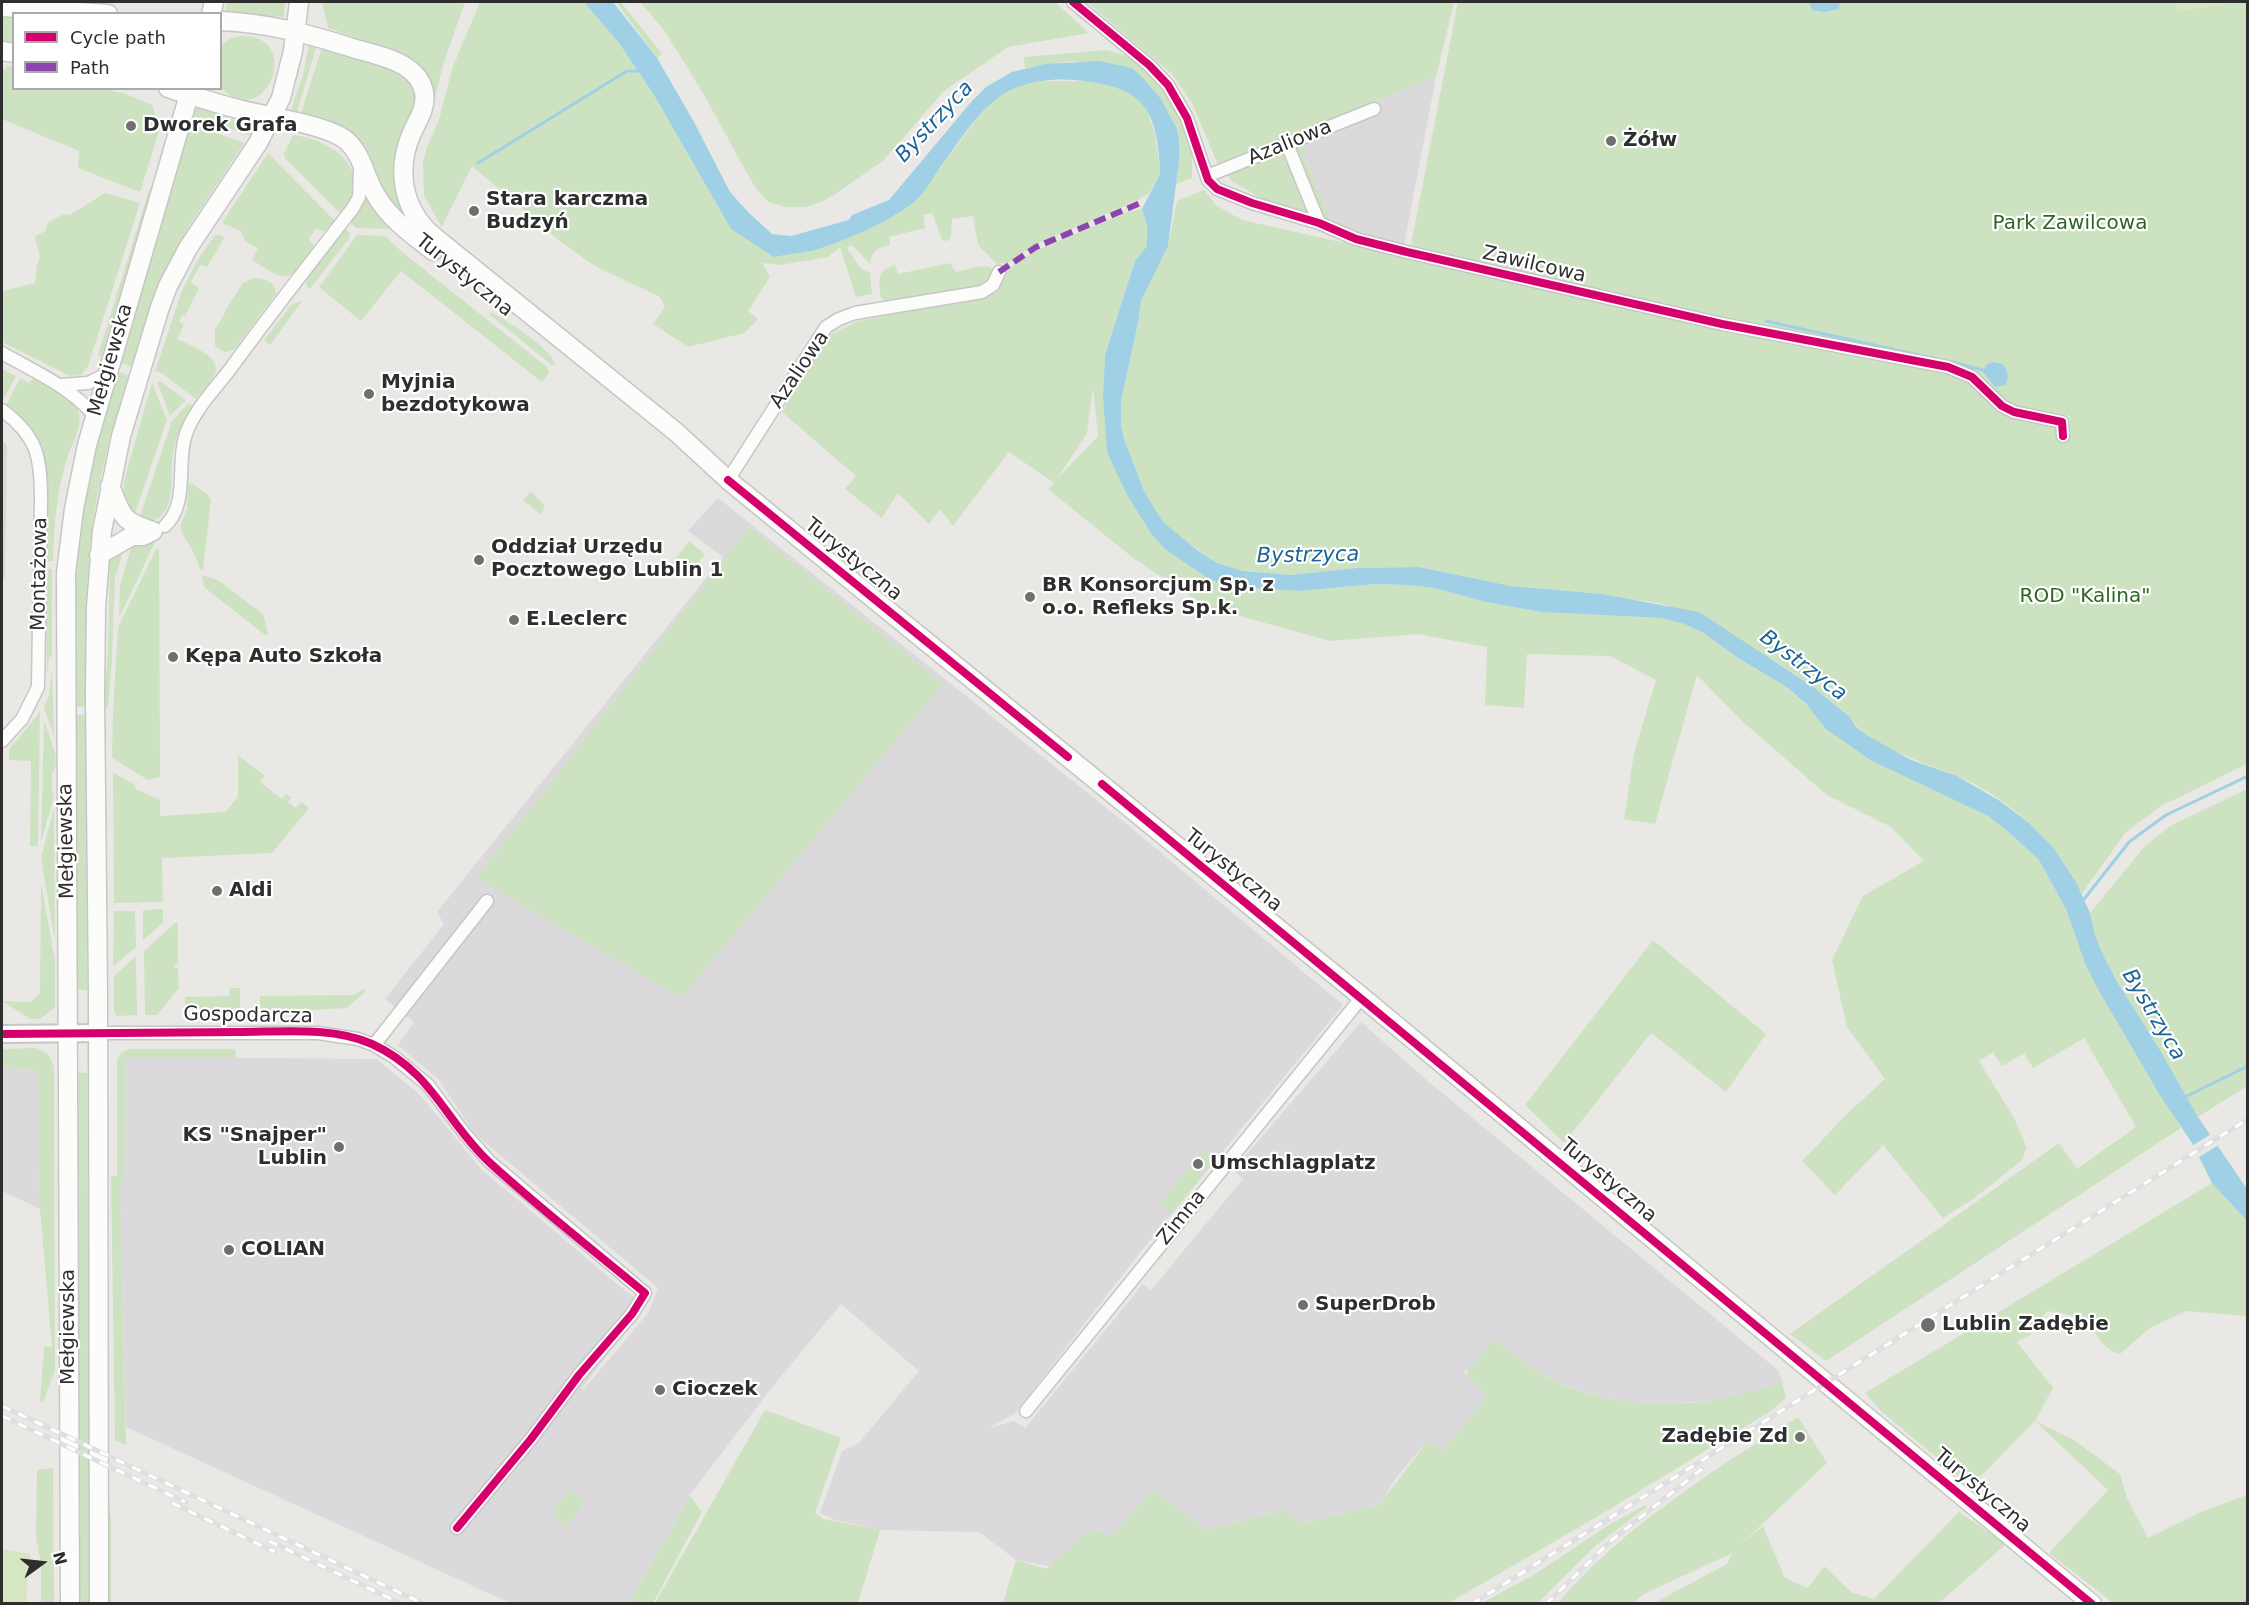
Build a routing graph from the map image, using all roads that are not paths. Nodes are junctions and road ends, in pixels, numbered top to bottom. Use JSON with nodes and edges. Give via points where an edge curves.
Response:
{"nodes":[{"id":1,"x":299,"y":2,"type":"edge"},
{"id":2,"x":1073,"y":2,"type":"edge"},
{"id":3,"x":2,"y":7,"type":"edge"},
{"id":4,"x":78,"y":12,"type":"edge"},
{"id":5,"x":222,"y":21,"type":"edge"},
{"id":6,"x":296,"y":31,"type":"junction"},
{"id":7,"x":190,"y":92,"type":"edge"},
{"id":8,"x":1374,"y":109,"type":"dead end"},
{"id":9,"x":272,"y":118,"type":"junction"},
{"id":10,"x":1287,"y":144,"type":"junction"},
{"id":11,"x":365,"y":167,"type":"junction"},
{"id":12,"x":1207,"y":176,"type":"junction"},
{"id":13,"x":1319,"y":222,"type":"junction"},
{"id":14,"x":999,"y":272,"type":"dead end"},
{"id":15,"x":2,"y":353,"type":"edge"},
{"id":16,"x":107,"y":374,"type":"junction"},
{"id":17,"x":61,"y":385,"type":"junction"},
{"id":18,"x":2,"y":411,"type":"edge"},
{"id":19,"x":94,"y":415,"type":"junction"},
{"id":20,"x":2064,"y":436,"type":"dead end"},
{"id":21,"x":728,"y":480,"type":"junction"},
{"id":22,"x":110,"y":486,"type":"junction"},
{"id":23,"x":159,"y":529,"type":"junction"},
{"id":24,"x":99,"y":555,"type":"junction"},
{"id":25,"x":2,"y":741,"type":"edge"},
{"id":26,"x":487,"y":901,"type":"dead end"},
{"id":27,"x":1362,"y":997,"type":"junction"},
{"id":28,"x":69,"y":1033,"type":"junction"},
{"id":29,"x":98,"y":1033,"type":"junction"},
{"id":30,"x":2,"y":1034,"type":"edge"},
{"id":31,"x":374,"y":1045,"type":"junction"},
{"id":32,"x":1026,"y":1412,"type":"dead end"},
{"id":33,"x":457,"y":1528,"type":"dead end"},
{"id":34,"x":70,"y":1604,"type":"edge"},
{"id":35,"x":99,"y":1604,"type":"edge"},
{"id":36,"x":2092,"y":1604,"type":"edge"}],
"edges":[{"from":1,"to":6,"type":"main road"},
{"from":2,"to":12,"type":"street","name":"Zawilcowa","via":[[1168,85],[1187,118]]},
{"from":3,"to":4,"type":"main road"},
{"from":5,"to":6,"type":"main road","name":"Turystyczna"},
{"from":6,"to":9,"type":"main road","name":"Mełgiewska","via":[[284,91]]},
{"from":6,"to":21,"type":"main road","name":"Turystyczna","via":[[391,60],[418,78],[423,106],[406,147],[403,177],[406,196],[419,221],[442,244],[676,432]]},
{"from":7,"to":9,"type":"main road","name":"Turystyczna"},
{"from":7,"to":16,"type":"main road","name":"Mełgiewska"},
{"from":8,"to":10,"type":"street","name":"Azaliowa"},
{"from":9,"to":11,"type":"main road","name":"Turystyczna","via":[[334,133],[354,149]]},
{"from":9,"to":22,"type":"main road","name":"Mełgiewska","via":[[168,286],[121,436]]},
{"from":10,"to":12,"type":"street","name":"Azaliowa"},
{"from":10,"to":13,"type":"street"},
{"from":11,"to":21,"type":"main road","name":"Turystyczna","via":[[377,198],[398,222],[662,434]]},
{"from":11,"to":23,"type":"street","via":[[360,171],[359,197],[353,208],[191,422],[182,447],[177,508],[172,519]]},
{"from":12,"to":13,"type":"street","name":"Zawilcowa","via":[[1225,194]]},
{"from":13,"to":20,"type":"street","name":"Zawilcowa","via":[[1356,239],[1636,306],[1948,367],[1972,377],[2002,406],[2014,412],[2062,422]]},
{"from":14,"to":21,"type":"street","name":"Azaliowa","via":[[993,285],[982,292],[855,313],[826,327]]},
{"from":15,"to":17,"type":"street"},
{"from":16,"to":17,"type":"street","via":[[87,383]]},
{"from":16,"to":19,"type":"main road","name":"Mełgiewska"},
{"from":17,"to":19,"type":"street"},
{"from":18,"to":25,"type":"street","name":"Montażowa","via":[[29,436],[41,471],[38,687],[22,719]]},
{"from":19,"to":28,"type":"main road","name":"Mełgiewska","via":[[79,479],[66,573]]},
{"from":21,"to":27,"type":"main road","name":"Turystyczna"},
{"from":22,"to":23,"type":"main road","via":[[129,522]]},
{"from":22,"to":24,"type":"main road","name":"Mełgiewska"},
{"from":23,"to":24,"type":"main road","via":[[132,536]]},
{"from":24,"to":29,"type":"main road","name":"Mełgiewska","via":[[95,694]]},
{"from":26,"to":31,"type":"street"},
{"from":27,"to":32,"type":"street","name":"Zimna"},
{"from":27,"to":36,"type":"main road","name":"Turystyczna"},
{"from":28,"to":29,"type":"street","name":"Gospodarcza"},
{"from":28,"to":30,"type":"street","name":"Gospodarcza"},
{"from":28,"to":34,"type":"main road","name":"Mełgiewska"},
{"from":29,"to":31,"type":"street","name":"Gospodarcza","via":[[318,1033]]},
{"from":29,"to":35,"type":"main road","name":"Mełgiewska"},
{"from":31,"to":33,"type":"street","name":"Gospodarcza","via":[[428,1085],[489,1161],[645,1293]]}]}
